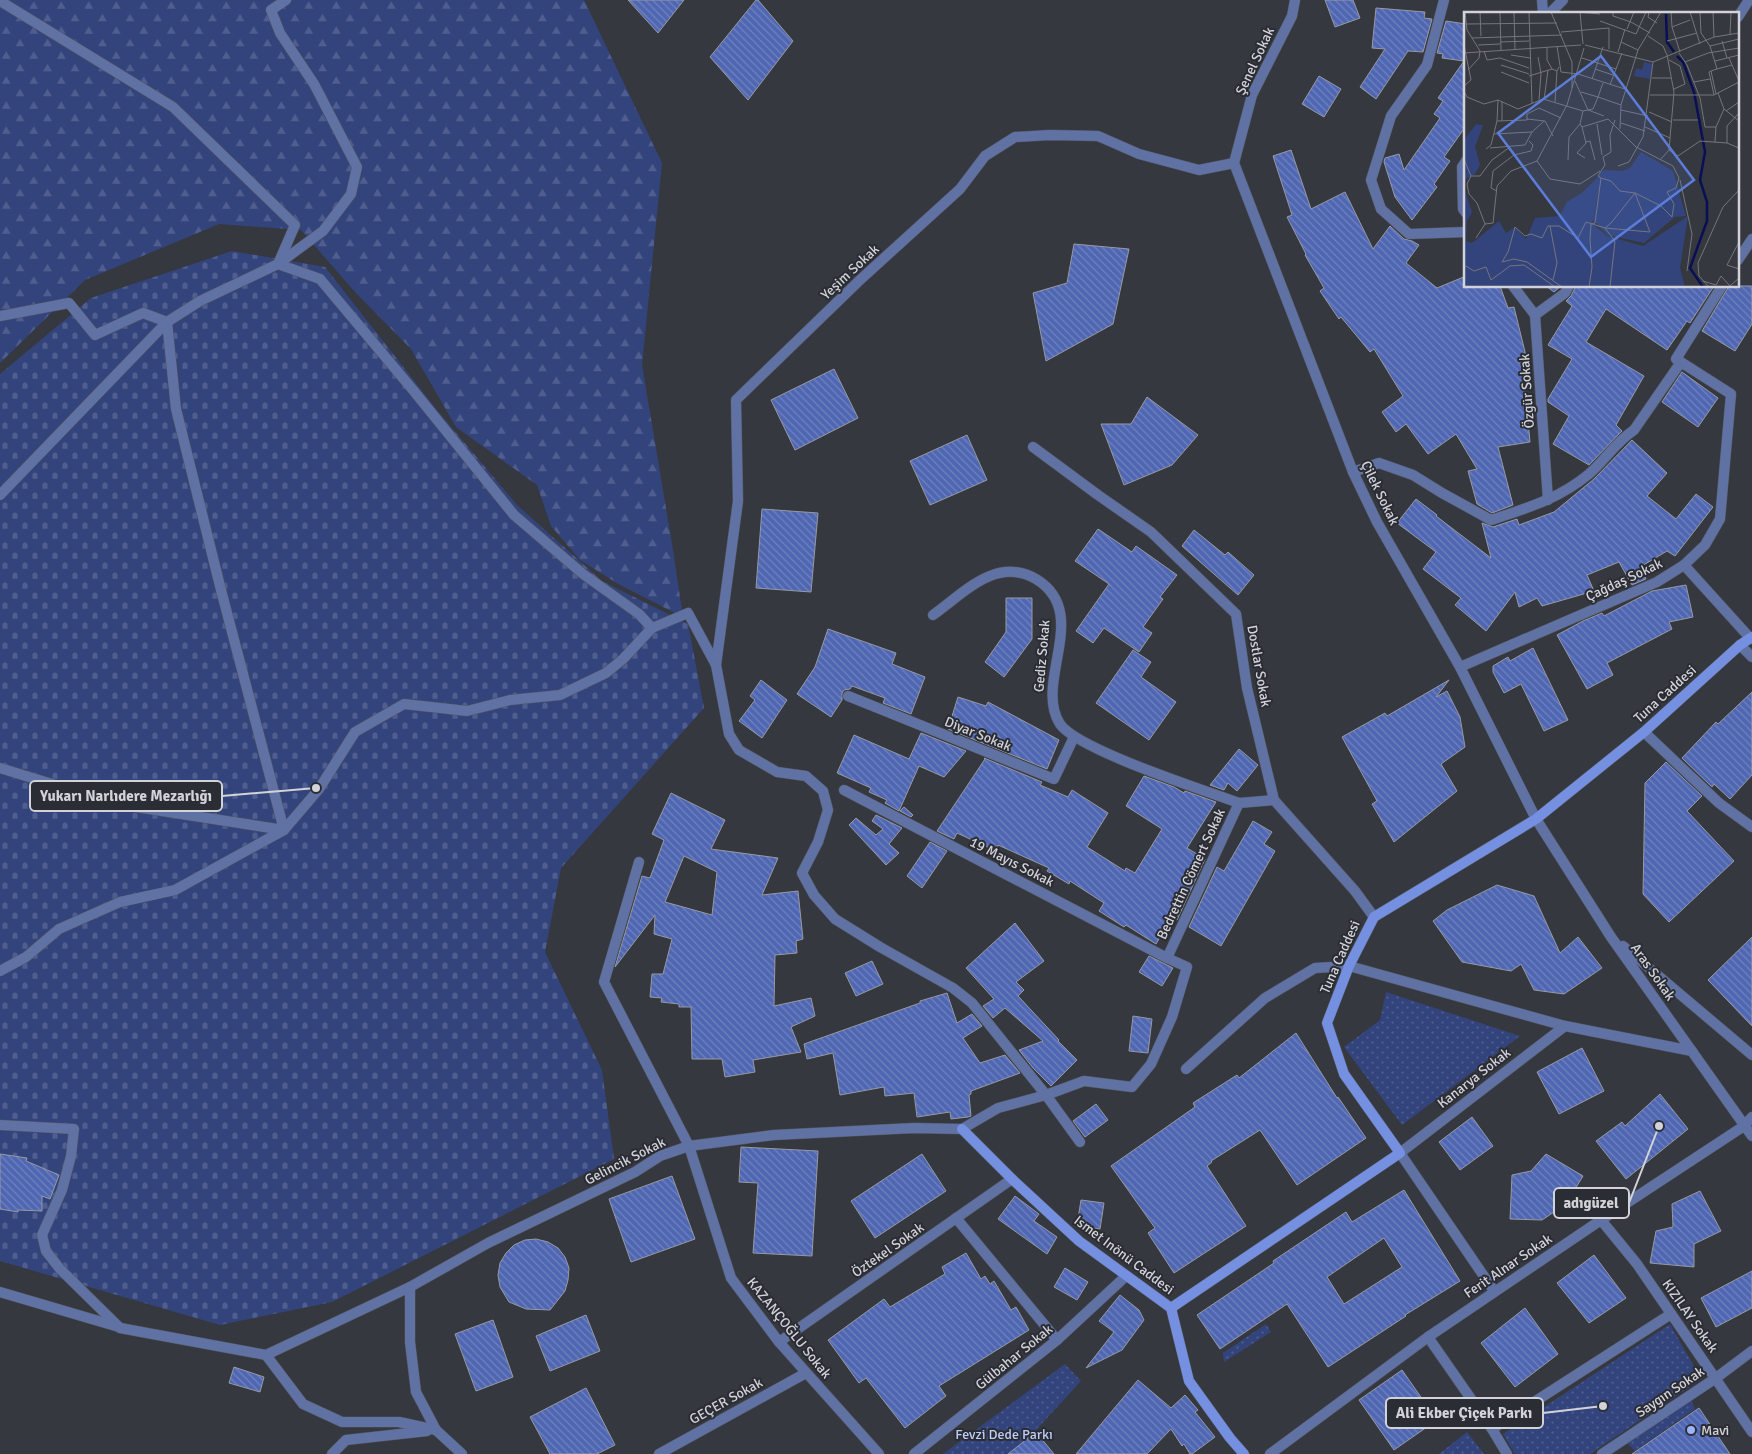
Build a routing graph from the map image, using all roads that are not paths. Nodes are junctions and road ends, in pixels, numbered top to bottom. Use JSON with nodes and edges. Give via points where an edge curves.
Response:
{"nodes":[{"id":1,"x":286,"y":0,"type":"edge"},
{"id":2,"x":1294,"y":0,"type":"edge"},
{"id":3,"x":1444,"y":0,"type":"edge"},
{"id":4,"x":1562,"y":0,"type":"edge"},
{"id":5,"x":1749,"y":0,"type":"edge"},
{"id":6,"x":0,"y":1,"type":"edge"},
{"id":7,"x":1551,"y":12,"type":"edge"},
{"id":8,"x":1740,"y":14,"type":"edge"},
{"id":9,"x":1234,"y":163,"type":"junction"},
{"id":10,"x":1464,"y":164,"type":"edge"},
{"id":11,"x":1464,"y":210,"type":"edge"},
{"id":12,"x":1464,"y":232,"type":"edge"},
{"id":13,"x":1752,"y":239,"type":"edge"},
{"id":14,"x":1740,"y":257,"type":"edge"},
{"id":15,"x":278,"y":264,"type":"junction"},
{"id":16,"x":1515,"y":288,"type":"edge"},
{"id":17,"x":1568,"y":288,"type":"edge"},
{"id":18,"x":1721,"y":288,"type":"edge"},
{"id":19,"x":1535,"y":315,"type":"junction"},
{"id":20,"x":0,"y":316,"type":"edge"},
{"id":21,"x":167,"y":322,"type":"junction"},
{"id":22,"x":1678,"y":360,"type":"junction"},
{"id":23,"x":1033,"y":447,"type":"dead end"},
{"id":24,"x":1353,"y":472,"type":"junction"},
{"id":25,"x":0,"y":495,"type":"edge"},
{"id":26,"x":1548,"y":500,"type":"junction"},
{"id":27,"x":1684,"y":565,"type":"junction"},
{"id":28,"x":933,"y":615,"type":"dead end"},
{"id":29,"x":652,"y":628,"type":"junction"},
{"id":30,"x":1751,"y":638,"type":"edge"},
{"id":31,"x":1740,"y":645,"type":"junction"},
{"id":32,"x":1752,"y":657,"type":"edge"},
{"id":33,"x":716,"y":665,"type":"junction"},
{"id":34,"x":1460,"y":667,"type":"junction"},
{"id":35,"x":848,"y":696,"type":"dead end"},
{"id":36,"x":1644,"y":732,"type":"junction"},
{"id":37,"x":1074,"y":737,"type":"junction"},
{"id":38,"x":0,"y":768,"type":"edge"},
{"id":39,"x":844,"y":790,"type":"dead end"},
{"id":40,"x":1274,"y":800,"type":"junction"},
{"id":41,"x":1239,"y":803,"type":"junction"},
{"id":42,"x":1536,"y":819,"type":"junction"},
{"id":43,"x":1752,"y":827,"type":"edge"},
{"id":44,"x":284,"y":830,"type":"junction"},
{"id":45,"x":639,"y":862,"type":"dead end"},
{"id":46,"x":1374,"y":917,"type":"junction"},
{"id":47,"x":1611,"y":937,"type":"junction"},
{"id":48,"x":1167,"y":958,"type":"junction"},
{"id":49,"x":1349,"y":966,"type":"junction"},
{"id":50,"x":0,"y":971,"type":"edge"},
{"id":51,"x":1566,"y":1026,"type":"junction"},
{"id":52,"x":1692,"y":1051,"type":"junction"},
{"id":53,"x":1752,"y":1055,"type":"edge"},
{"id":54,"x":1186,"y":1069,"type":"dead end"},
{"id":55,"x":1046,"y":1096,"type":"junction"},
{"id":56,"x":1752,"y":1117,"type":"edge"},
{"id":57,"x":0,"y":1125,"type":"edge"},
{"id":58,"x":1744,"y":1126,"type":"junction"},
{"id":59,"x":962,"y":1128,"type":"junction"},
{"id":60,"x":1752,"y":1136,"type":"edge"},
{"id":61,"x":1080,"y":1142,"type":"dead end"},
{"id":62,"x":689,"y":1146,"type":"junction"},
{"id":63,"x":1400,"y":1153,"type":"junction"},
{"id":64,"x":1012,"y":1179,"type":"junction"},
{"id":65,"x":956,"y":1218,"type":"junction"},
{"id":66,"x":1601,"y":1220,"type":"junction"},
{"id":67,"x":1126,"y":1276,"type":"junction"},
{"id":68,"x":410,"y":1287,"type":"junction"},
{"id":69,"x":1494,"y":1291,"type":"junction"},
{"id":70,"x":0,"y":1292,"type":"edge"},
{"id":71,"x":1171,"y":1308,"type":"junction"},
{"id":72,"x":1671,"y":1314,"type":"junction"},
{"id":73,"x":120,"y":1328,"type":"junction"},
{"id":74,"x":1428,"y":1337,"type":"junction"},
{"id":75,"x":1057,"y":1340,"type":"junction"},
{"id":76,"x":779,"y":1342,"type":"junction"},
{"id":77,"x":1752,"y":1351,"type":"edge"},
{"id":78,"x":266,"y":1355,"type":"junction"},
{"id":79,"x":806,"y":1373,"type":"junction"},
{"id":80,"x":1716,"y":1378,"type":"junction"},
{"id":81,"x":436,"y":1430,"type":"junction"},
{"id":82,"x":1492,"y":1430,"type":"junction"},
{"id":83,"x":1752,"y":1432,"type":"edge"},
{"id":84,"x":332,"y":1454,"type":"edge"},
{"id":85,"x":462,"y":1454,"type":"edge"},
{"id":86,"x":659,"y":1454,"type":"edge"},
{"id":87,"x":879,"y":1454,"type":"edge"},
{"id":88,"x":914,"y":1454,"type":"edge"},
{"id":89,"x":1244,"y":1454,"type":"edge"},
{"id":90,"x":1270,"y":1454,"type":"edge"},
{"id":91,"x":1507,"y":1454,"type":"edge"},
{"id":92,"x":1602,"y":1454,"type":"edge"}],
"edges":[{"from":1,"to":15,"type":"street","via":[[271,10],[280,33],[314,84],[357,167],[352,194],[323,231]]},
{"from":2,"to":9,"type":"street","name":"Şenel Sokak","via":[[1292,16],[1252,95]]},
{"from":3,"to":12,"type":"street","via":[[1427,65],[1391,116],[1371,180],[1381,209],[1409,234]]},
{"from":4,"to":7,"type":"street"},
{"from":5,"to":8,"type":"street"},
{"from":6,"to":15,"type":"street","via":[[173,107],[295,224]]},
{"from":9,"to":24,"type":"street","name":"Çilek Sokak"},
{"from":9,"to":33,"type":"street","name":"Yeşim Sokak","via":[[1199,170],[1139,154],[1098,136],[1015,137],[985,156],[960,190],[861,278],[736,400],[738,501]]},
{"from":10,"to":11,"type":"street"},
{"from":13,"to":14,"type":"street"},
{"from":15,"to":21,"type":"street","via":[[200,301]]},
{"from":15,"to":29,"type":"street","via":[[320,279],[514,515],[583,574],[639,614]]},
{"from":16,"to":19,"type":"street"},
{"from":17,"to":19,"type":"street"},
{"from":18,"to":22,"type":"street"},
{"from":19,"to":26,"type":"street","name":"Özgür Sokak"},
{"from":20,"to":21,"type":"street","via":[[69,303],[95,335],[143,313]]},
{"from":21,"to":25,"type":"street"},
{"from":21,"to":44,"type":"street","via":[[176,409]]},
{"from":22,"to":26,"type":"street","via":[[1634,430],[1590,473]]},
{"from":22,"to":27,"type":"street","name":"Çağdaş Sokak","via":[[1731,394],[1720,519],[1705,545]]},
{"from":23,"to":40,"type":"street","name":"Dostlar Sokak","via":[[1151,532],[1236,614],[1247,688]]},
{"from":24,"to":26,"type":"street","via":[[1379,463],[1413,475],[1491,520]]},
{"from":24,"to":34,"type":"street","name":"Çilek Sokak","via":[[1377,522]]},
{"from":27,"to":30,"type":"street"},
{"from":27,"to":34,"type":"street","name":"Çağdaş Sokak","via":[[1657,582]]},
{"from":28,"to":37,"type":"street","name":"Gediz Sokak","via":[[981,580],[998,572],[1018,572],[1040,582],[1055,600],[1061,620],[1053,706],[1060,724]]},
{"from":29,"to":33,"type":"street","via":[[688,613]]},
{"from":29,"to":44,"type":"street","via":[[606,673],[560,695],[510,700],[467,710],[404,704],[355,732],[319,789]]},
{"from":30,"to":31,"type":"street","name":"Tuna Caddesi"},
{"from":31,"to":32,"type":"street"},
{"from":31,"to":36,"type":"street","name":"Tuna Caddesi"},
{"from":33,"to":55,"type":"street","via":[[729,734],[739,750],[777,772],[806,776],[824,792],[828,810],[818,842],[802,873],[814,895],[835,919],[953,988],[972,1003]]},
{"from":34,"to":42,"type":"street","name":"Çilek Sokak"},
{"from":35,"to":37,"type":"street","name":"Diyar Sokak","via":[[1054,779]]},
{"from":36,"to":42,"type":"street","name":"Tuna Caddesi"},
{"from":36,"to":43,"type":"street","via":[[1719,803]]},
{"from":37,"to":41,"type":"street","name":"Gediz Sokak","via":[[1115,757]]},
{"from":38,"to":44,"type":"street","via":[[117,804]]},
{"from":39,"to":48,"type":"street","name":"19 Mayıs Sokak"},
{"from":40,"to":41,"type":"street","name":"Bedrettin Cömert Sokak"},
{"from":40,"to":46,"type":"street","name":"Dostlar Sokak"},
{"from":41,"to":48,"type":"street","name":"Bedrettin Cömert Sokak"},
{"from":42,"to":46,"type":"street","name":"Tuna Caddesi"},
{"from":42,"to":47,"type":"street","name":"Aras Sokak"},
{"from":44,"to":50,"type":"street","via":[[175,890],[120,902],[59,929],[26,957]]},
{"from":45,"to":62,"type":"street","name":"KAZANÇOĞLU Sokak","via":[[604,982]]},
{"from":46,"to":49,"type":"street","name":"Tuna Caddesi"},
{"from":47,"to":52,"type":"street","name":"Aras Sokak"},
{"from":47,"to":53,"type":"street"},
{"from":48,"to":55,"type":"street","name":"Bedrettin Cömert Sokak","via":[[1186,967],[1172,1017],[1151,1064],[1132,1087],[1084,1082]]},
{"from":49,"to":51,"type":"street"},
{"from":49,"to":54,"type":"street","via":[[1315,968],[1265,998]]},
{"from":49,"to":63,"type":"street","name":"Tuna Caddesi","via":[[1328,1023],[1344,1074]]},
{"from":51,"to":52,"type":"street"},
{"from":51,"to":63,"type":"street","name":"Kanarya Sokak"},
{"from":52,"to":58,"type":"street","name":"Aras Sokak"},
{"from":55,"to":59,"type":"street","name":"Bedrettin Cömert Sokak","via":[[998,1108]]},
{"from":55,"to":61,"type":"street"},
{"from":56,"to":58,"type":"street","name":"Ferit Alnar Sokak"},
{"from":57,"to":73,"type":"street","via":[[74,1129],[62,1190],[42,1235],[46,1251],[60,1269]]},
{"from":58,"to":60,"type":"street","name":"Aras Sokak"},
{"from":58,"to":66,"type":"street","name":"Ferit Alnar Sokak"},
{"from":59,"to":62,"type":"street","name":"Gelincik Sokak","via":[[774,1135]]},
{"from":59,"to":64,"type":"street","name":"Ismet Inönü Caddesi"},
{"from":62,"to":68,"type":"street","name":"Gelincik Sokak","via":[[660,1156],[635,1172],[488,1243]]},
{"from":62,"to":76,"type":"street","name":"KAZANÇOĞLU Sokak","via":[[731,1278]]},
{"from":63,"to":69,"type":"street"},
{"from":63,"to":71,"type":"street"},
{"from":64,"to":65,"type":"street","name":"Öztekel Sokak"},
{"from":64,"to":67,"type":"street","name":"Ismet Inönü Caddesi","via":[[1079,1240]]},
{"from":65,"to":75,"type":"street"},
{"from":65,"to":76,"type":"street","name":"Öztekel Sokak"},
{"from":66,"to":69,"type":"street","name":"Ferit Alnar Sokak"},
{"from":66,"to":72,"type":"street","name":"KIZILAY Sokak","via":[[1637,1264]]},
{"from":67,"to":71,"type":"street","name":"Ismet Inönü Caddesi"},
{"from":67,"to":75,"type":"street","name":"Gülbahar Sokak"},
{"from":68,"to":78,"type":"street","name":"Gelincik Sokak"},
{"from":68,"to":81,"type":"street","via":[[410,1342],[416,1392]]},
{"from":69,"to":74,"type":"street","name":"Ferit Alnar Sokak"},
{"from":70,"to":73,"type":"street"},
{"from":71,"to":89,"type":"street","name":"Ismet Inönü Caddesi","via":[[1189,1381]]},
{"from":72,"to":80,"type":"street","name":"KIZILAY Sokak"},
{"from":72,"to":82,"type":"street"},
{"from":73,"to":78,"type":"street"},
{"from":74,"to":82,"type":"street"},
{"from":74,"to":90,"type":"street","name":"Ferit Alnar Sokak"},
{"from":75,"to":88,"type":"street","name":"Gülbahar Sokak"},
{"from":76,"to":79,"type":"street","name":"KAZANÇOĞLU Sokak"},
{"from":77,"to":80,"type":"street","name":"Saygın Sokak"},
{"from":78,"to":81,"type":"street","via":[[303,1404],[342,1422],[399,1422]]},
{"from":79,"to":86,"type":"street","name":"GEÇER Sokak"},
{"from":79,"to":87,"type":"street","name":"KAZANÇOĞLU Sokak"},
{"from":80,"to":83,"type":"street","name":"KIZILAY Sokak"},
{"from":80,"to":92,"type":"street","name":"Saygın Sokak"},
{"from":81,"to":84,"type":"street","via":[[346,1440]]},
{"from":81,"to":85,"type":"street"},
{"from":82,"to":91,"type":"street"}]}
